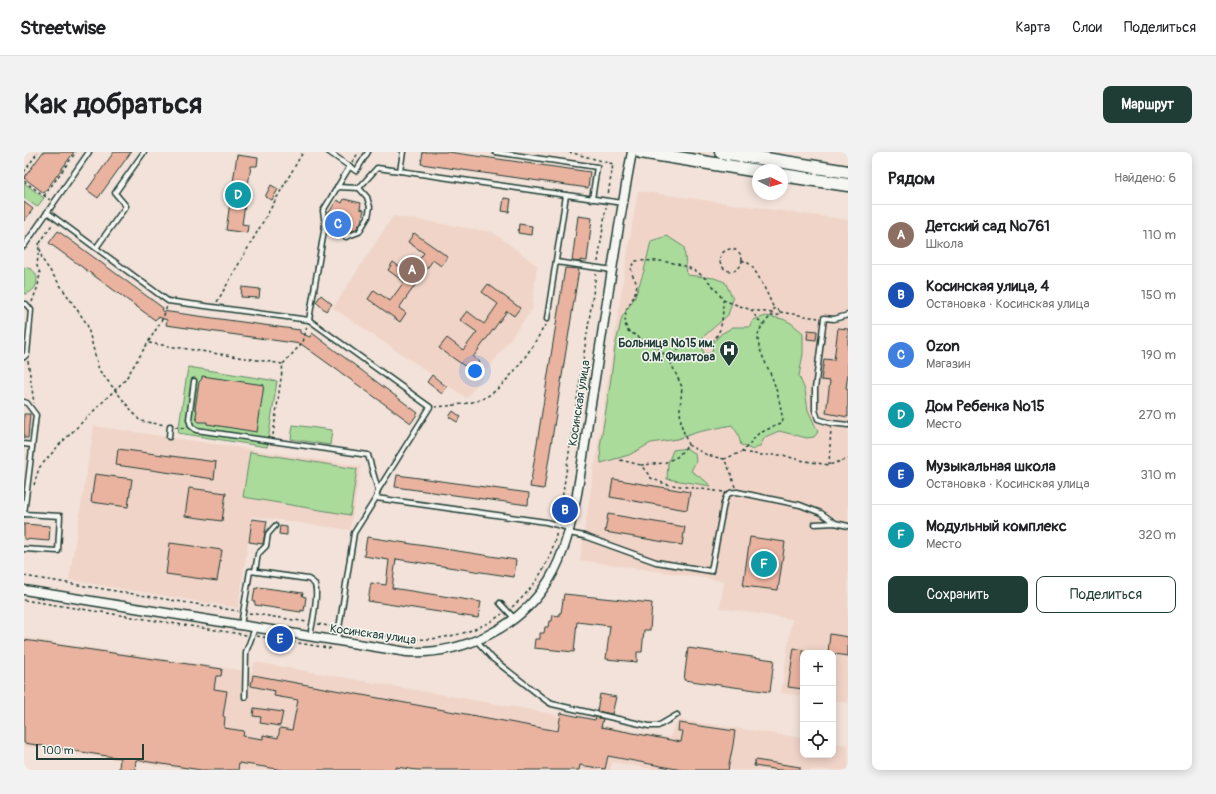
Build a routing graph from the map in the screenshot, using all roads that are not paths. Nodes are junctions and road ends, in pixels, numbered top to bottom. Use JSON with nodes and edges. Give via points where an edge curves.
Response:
{"nodes":[{"id":1,"x":89,"y":152,"type":"edge"},
{"id":2,"x":144,"y":152,"type":"edge"},
{"id":3,"x":329,"y":152,"type":"edge"},
{"id":4,"x":368,"y":152,"type":"edge"},
{"id":5,"x":404,"y":152,"type":"edge"},
{"id":6,"x":495,"y":152,"type":"edge"},
{"id":7,"x":632,"y":152,"type":"edge"},
{"id":8,"x":641,"y":152,"type":"edge"},
{"id":9,"x":722,"y":152,"type":"edge"},
{"id":10,"x":350,"y":166,"type":"junction"},
{"id":11,"x":752,"y":170,"type":"edge"},
{"id":12,"x":400,"y":171,"type":"junction"},
{"id":13,"x":848,"y":172,"type":"edge"},
{"id":14,"x":788,"y":176,"type":"edge"},
{"id":15,"x":848,"y":185,"type":"edge"},
{"id":16,"x":337,"y":187,"type":"junction"},
{"id":17,"x":359,"y":188,"type":"junction"},
{"id":18,"x":566,"y":195,"type":"junction"},
{"id":19,"x":592,"y":199,"type":"junction"},
{"id":20,"x":623,"y":203,"type":"junction"},
{"id":21,"x":47,"y":212,"type":"junction"},
{"id":22,"x":325,"y":225,"type":"junction"},
{"id":23,"x":24,"y":246,"type":"edge"},
{"id":24,"x":96,"y":248,"type":"junction"},
{"id":25,"x":556,"y":262,"type":"junction"},
{"id":26,"x":613,"y":270,"type":"junction"},
{"id":27,"x":24,"y":304,"type":"edge"},
{"id":28,"x":848,"y":315,"type":"edge"},
{"id":29,"x":547,"y":319,"type":"road end"},
{"id":30,"x":309,"y":320,"type":"junction"},
{"id":31,"x":26,"y":356,"type":"edge"},
{"id":32,"x":194,"y":381,"type":"dead end"},
{"id":33,"x":24,"y":402,"type":"edge"},
{"id":34,"x":848,"y":425,"type":"edge"},
{"id":35,"x":170,"y":426,"type":"dead end"},
{"id":36,"x":169,"y":437,"type":"dead end"},
{"id":37,"x":24,"y":444,"type":"edge"},
{"id":38,"x":32,"y":445,"type":"dead end"},
{"id":39,"x":26,"y":488,"type":"edge"},
{"id":40,"x":378,"y":490,"type":"junction"},
{"id":41,"x":376,"y":498,"type":"junction"},
{"id":42,"x":24,"y":514,"type":"edge"},
{"id":43,"x":835,"y":523,"type":"junction"},
{"id":44,"x":815,"y":524,"type":"dead end"},
{"id":45,"x":276,"y":526,"type":"dead end"},
{"id":46,"x":848,"y":526,"type":"edge"},
{"id":47,"x":570,"y":530,"type":"junction"},
{"id":48,"x":24,"y":549,"type":"edge"},
{"id":49,"x":255,"y":571,"type":"junction"},
{"id":50,"x":24,"y":590,"type":"edge"},
{"id":51,"x":500,"y":603,"type":"dead end"},
{"id":52,"x":514,"y":618,"type":"junction"},
{"id":53,"x":241,"y":626,"type":"junction"},
{"id":54,"x":255,"y":628,"type":"junction"},
{"id":55,"x":310,"y":637,"type":"junction"},
{"id":56,"x":337,"y":641,"type":"junction"},
{"id":57,"x":477,"y":641,"type":"junction"},
{"id":58,"x":245,"y":697,"type":"dead end"},
{"id":59,"x":677,"y":715,"type":"dead end"}],
"edges":[{"from":1,"to":21,"type":"lane"},
{"from":2,"to":24,"type":"lane","via":[[115,193],[126,206]]},
{"from":3,"to":10,"type":"lane"},
{"from":4,"to":10,"type":"lane","via":[[356,171]]},
{"from":5,"to":12,"type":"lane"},
{"from":6,"to":19,"type":"lane","via":[[597,167]]},
{"from":7,"to":20,"type":"street","name":"Косинская улица"},
{"from":8,"to":11,"type":"main road"},
{"from":9,"to":13,"type":"main road"},
{"from":10,"to":16,"type":"lane"},
{"from":12,"to":17,"type":"lane","via":[[377,168]]},
{"from":12,"to":18,"type":"lane"},
{"from":14,"to":15,"type":"main road"},
{"from":16,"to":17,"type":"lane"},
{"from":16,"to":22,"type":"lane","via":[[323,211]]},
{"from":17,"to":22,"type":"lane","via":[[367,197],[370,207],[368,217],[359,232],[346,238]]},
{"from":18,"to":19,"type":"lane"},
{"from":18,"to":25,"type":"lane"},
{"from":19,"to":20,"type":"lane"},
{"from":20,"to":26,"type":"street","name":"Косинская улица"},
{"from":21,"to":23,"type":"lane"},
{"from":21,"to":24,"type":"lane"},
{"from":22,"to":30,"type":"lane"},
{"from":24,"to":30,"type":"lane","via":[[168,301]]},
{"from":25,"to":26,"type":"lane"},
{"from":25,"to":29,"type":"lane"},
{"from":26,"to":47,"type":"street","name":"Косинская улица"},
{"from":27,"to":31,"type":"lane","via":[[31,310]]},
{"from":28,"to":34,"type":"lane","via":[[834,319],[824,318],[815,389],[815,410],[818,419]]},
{"from":30,"to":40,"type":"lane","via":[[430,407]]},
{"from":32,"to":40,"type":"lane","via":[[189,419],[191,426],[196,430],[368,454]]},
{"from":33,"to":39,"type":"lane","via":[[36,415]]},
{"from":35,"to":36,"type":"lane"},
{"from":37,"to":38,"type":"lane"},
{"from":39,"to":42,"type":"lane"},
{"from":40,"to":41,"type":"lane"},
{"from":41,"to":47,"type":"lane","via":[[546,522]]},
{"from":41,"to":56,"type":"lane","via":[[354,533]]},
{"from":42,"to":48,"type":"lane","via":[[60,516],[58,551]]},
{"from":43,"to":44,"type":"lane"},
{"from":43,"to":46,"type":"lane"},
{"from":43,"to":47,"type":"lane","via":[[821,513],[800,505],[730,492],[724,503],[711,570],[656,562]]},
{"from":45,"to":49,"type":"lane","via":[[268,534],[266,546],[258,554]]},
{"from":47,"to":52,"type":"street","name":"Косинская улица","via":[[562,556],[550,579],[527,608]]},
{"from":49,"to":53,"type":"lane","via":[[250,571]]},
{"from":49,"to":55,"type":"lane","via":[[308,579],[313,582],[316,593]]},
{"from":50,"to":53,"type":"street","name":"Косинская улица"},
{"from":51,"to":52,"type":"lane"},
{"from":52,"to":57,"type":"street","name":"Косинская улица"},
{"from":53,"to":54,"type":"street","name":"Косинская улица"},
{"from":54,"to":55,"type":"street","name":"Косинская улица"},
{"from":54,"to":58,"type":"lane","via":[[246,652]]},
{"from":55,"to":56,"type":"street","name":"Косинская улица"},
{"from":56,"to":57,"type":"street","name":"Косинская улица","via":[[420,652],[451,649]]},
{"from":57,"to":59,"type":"lane","via":[[493,659],[552,704],[654,726]]}]}
